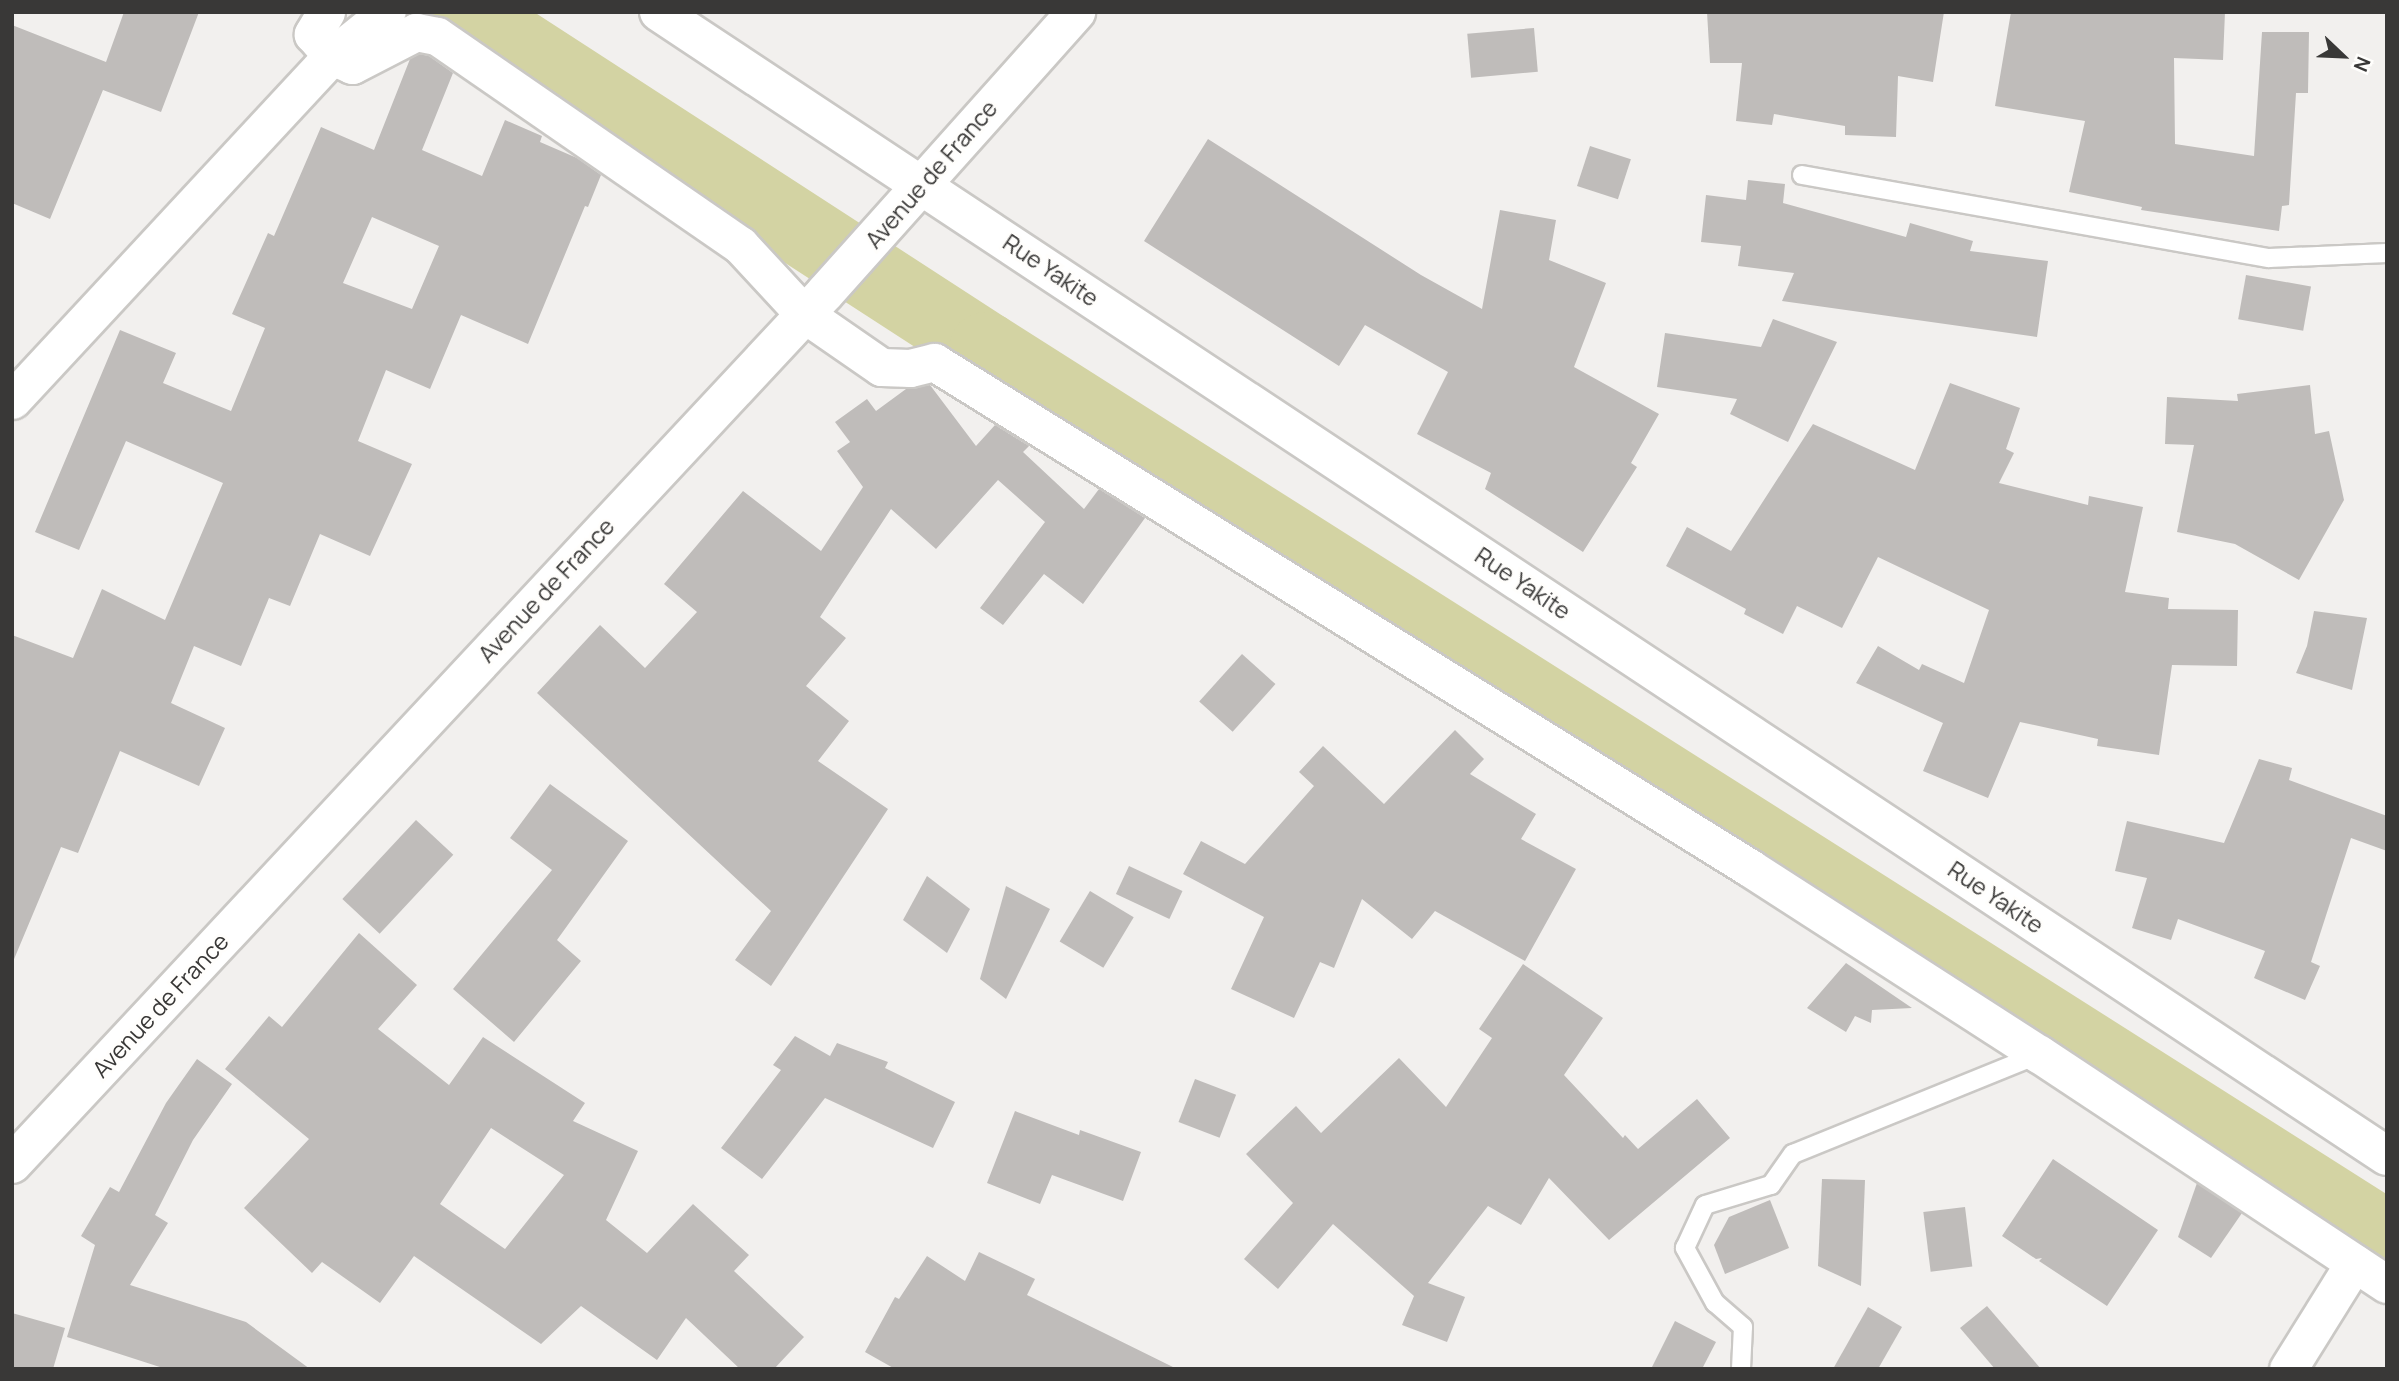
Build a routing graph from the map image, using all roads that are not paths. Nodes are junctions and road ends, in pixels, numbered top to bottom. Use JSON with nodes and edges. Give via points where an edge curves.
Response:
{"nodes":[{"id":1,"x":326,"y":12,"type":"edge"},
{"id":2,"x":387,"y":12,"type":"edge"},
{"id":3,"x":659,"y":12,"type":"edge"},
{"id":4,"x":1076,"y":12,"type":"edge"},
{"id":5,"x":332,"y":57,"type":"junction"},
{"id":6,"x":1802,"y":174,"type":"dead end"},
{"id":7,"x":920,"y":184,"type":"junction"},
{"id":8,"x":2387,"y":253,"type":"edge"},
{"id":9,"x":814,"y":303,"type":"junction"},
{"id":10,"x":12,"y":400,"type":"edge"},
{"id":11,"x":2039,"y":1054,"type":"junction"},
{"id":12,"x":2387,"y":1156,"type":"edge"},
{"id":13,"x":12,"y":1164,"type":"edge"},
{"id":14,"x":2354,"y":1263,"type":"junction"},
{"id":15,"x":2387,"y":1284,"type":"edge"},
{"id":16,"x":1741,"y":1369,"type":"edge"},
{"id":17,"x":2288,"y":1369,"type":"edge"}],
"edges":[{"from":1,"to":5,"type":"street","via":[[313,34]]},
{"from":2,"to":5,"type":"street"},
{"from":3,"to":7,"type":"main road","name":"Rue Yakite"},
{"from":4,"to":7,"type":"main road","name":"Avenue de France"},
{"from":5,"to":9,"type":"street","via":[[352,65],[416,32],[438,36],[740,245]]},
{"from":5,"to":10,"type":"street"},
{"from":6,"to":8,"type":"lane","via":[[2269,258]]},
{"from":7,"to":9,"type":"main road","name":"Avenue de France"},
{"from":7,"to":12,"type":"main road","name":"Rue Yakite"},
{"from":9,"to":11,"type":"street","via":[[881,368],[934,362],[1750,868]]},
{"from":9,"to":13,"type":"main road","name":"Avenue de France"},
{"from":11,"to":14,"type":"street"},
{"from":11,"to":16,"type":"lane","via":[[1793,1154],[1771,1185],[1705,1205],[1685,1248],[1714,1303],[1743,1327]]},
{"from":14,"to":15,"type":"street"},
{"from":14,"to":17,"type":"street"}]}
